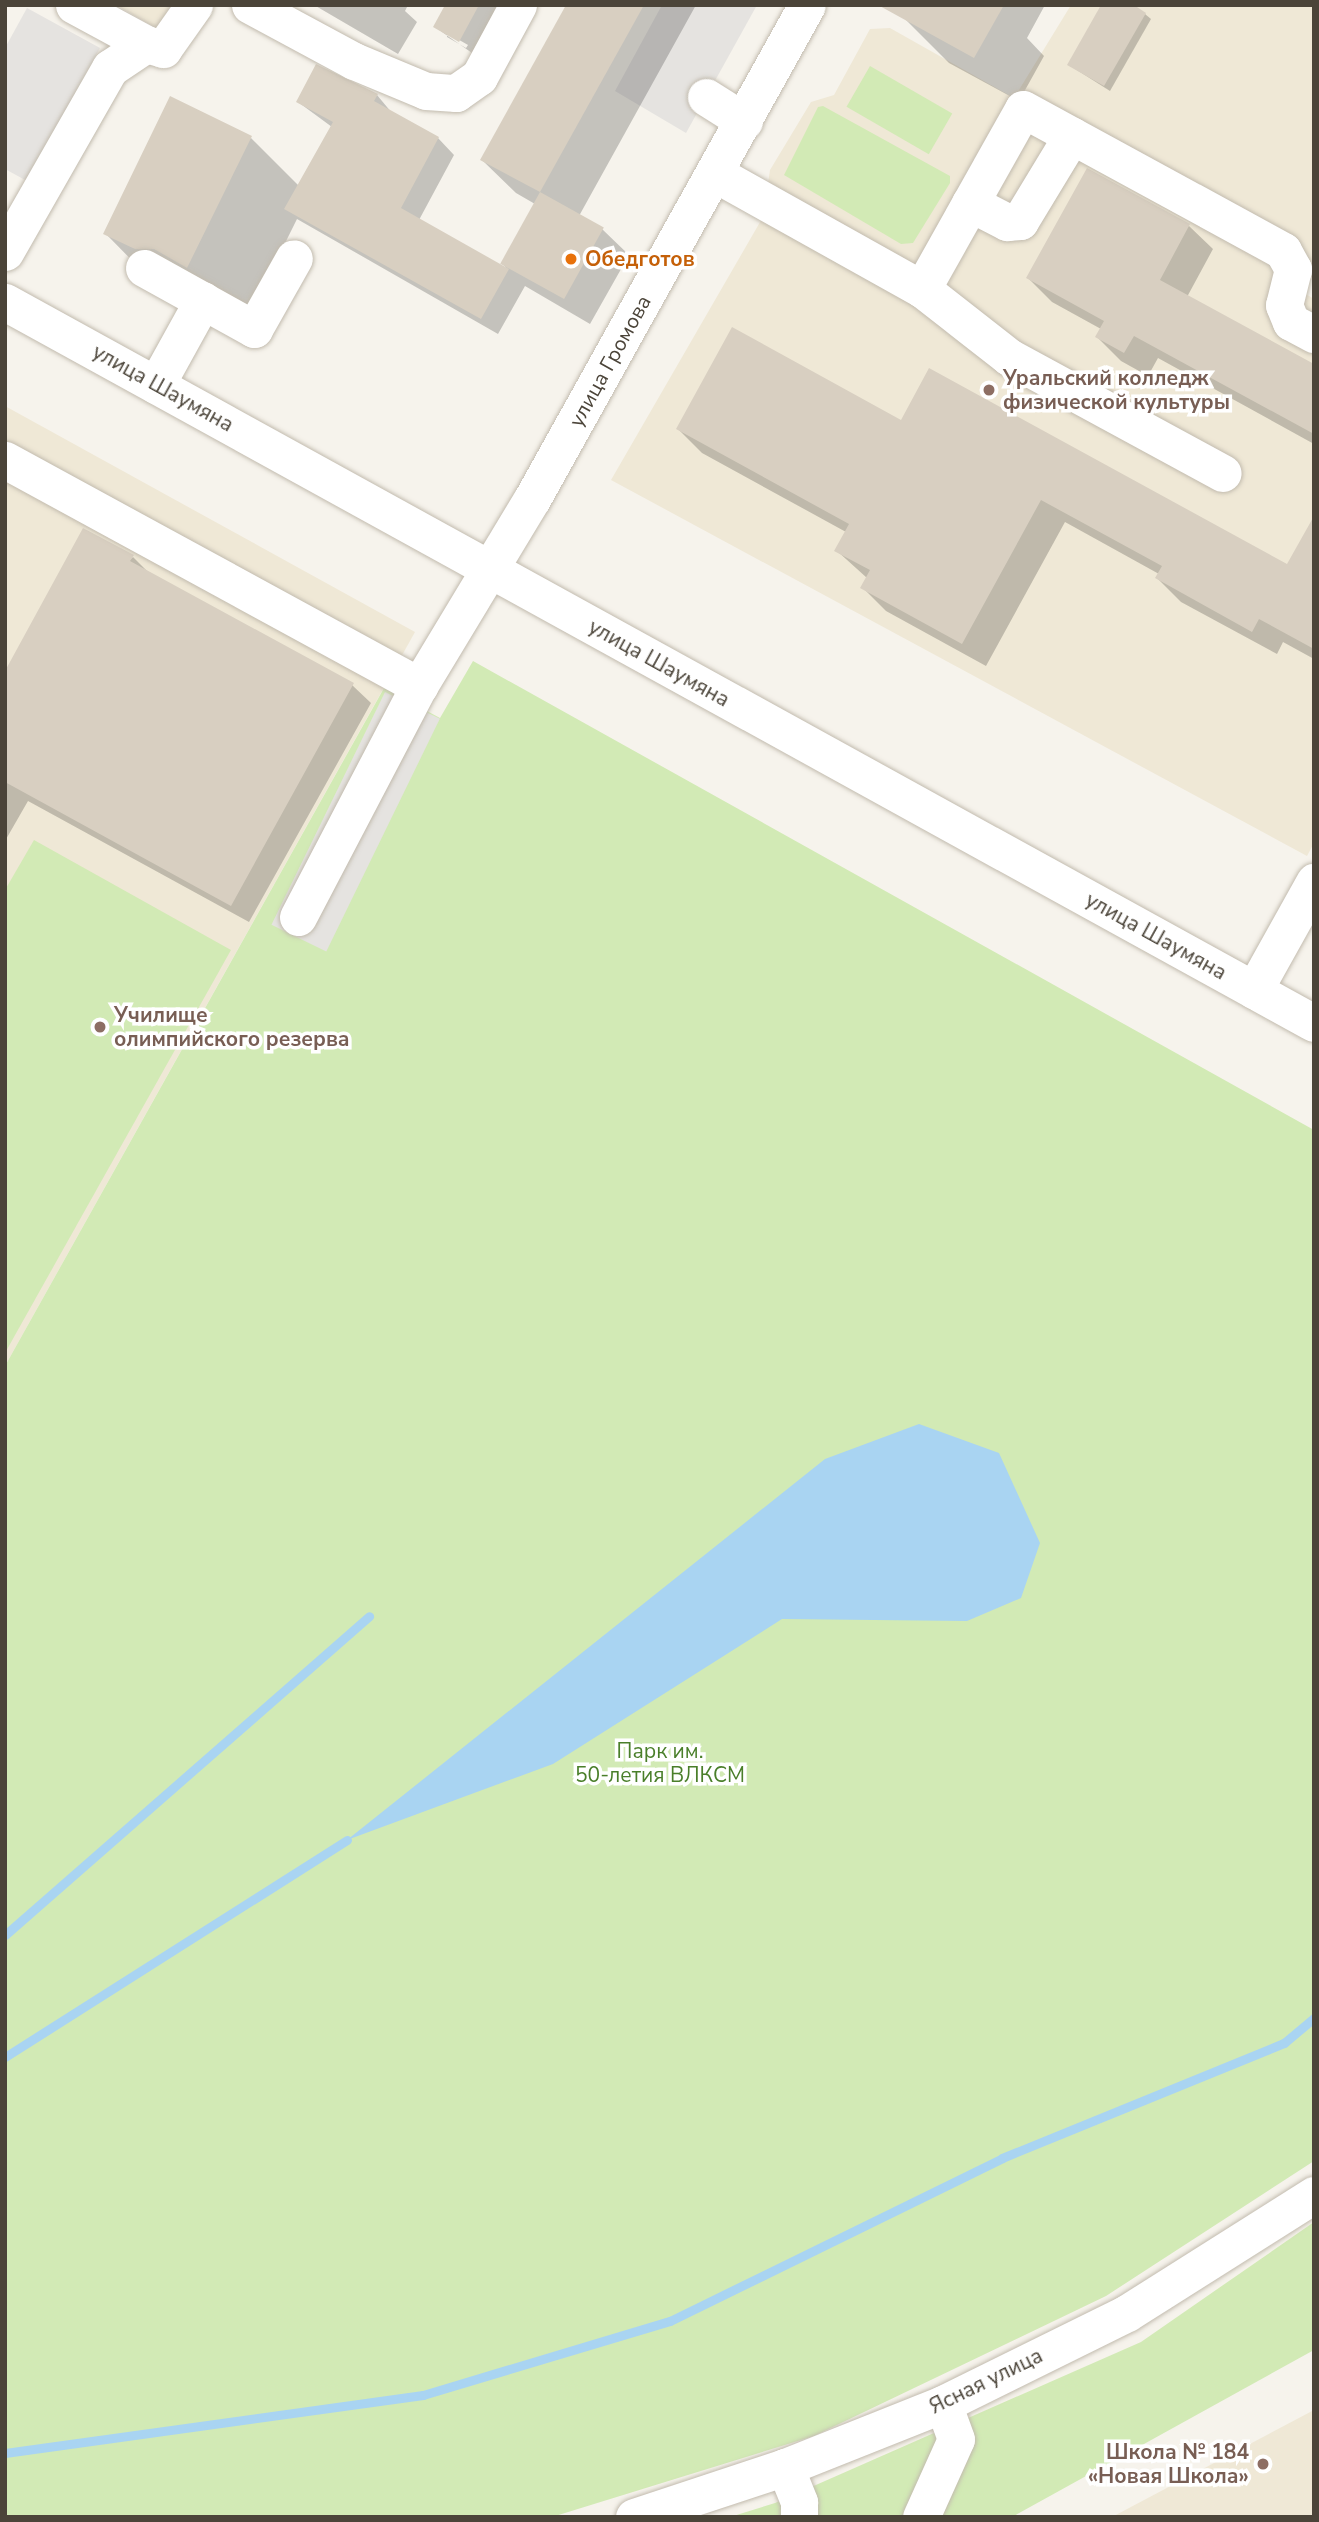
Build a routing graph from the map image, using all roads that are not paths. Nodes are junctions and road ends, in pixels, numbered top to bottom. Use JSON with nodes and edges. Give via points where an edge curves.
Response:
{"nodes":[{"id":1,"x":74,"y":5,"type":"edge"},
{"id":2,"x":194,"y":5,"type":"edge"},
{"id":3,"x":250,"y":5,"type":"edge"},
{"id":4,"x":518,"y":5,"type":"edge"},
{"id":5,"x":807,"y":5,"type":"edge"},
{"id":6,"x":146,"y":44,"type":"junction"},
{"id":7,"x":706,"y":97,"type":"dead end"},
{"id":8,"x":744,"y":121,"type":"junction"},
{"id":9,"x":1072,"y":135,"type":"junction"},
{"id":10,"x":716,"y":174,"type":"junction"},
{"id":11,"x":970,"y":203,"type":"junction"},
{"id":12,"x":5,"y":252,"type":"edge"},
{"id":13,"x":294,"y":258,"type":"dead end"},
{"id":14,"x":144,"y":268,"type":"dead end"},
{"id":15,"x":922,"y":289,"type":"junction"},
{"id":16,"x":203,"y":300,"type":"junction"},
{"id":17,"x":5,"y":302,"type":"edge"},
{"id":18,"x":1314,"y":334,"type":"edge"},
{"id":19,"x":156,"y":384,"type":"junction"},
{"id":20,"x":5,"y":460,"type":"edge"},
{"id":21,"x":1223,"y":473,"type":"dead end"},
{"id":22,"x":490,"y":567,"type":"junction"},
{"id":23,"x":419,"y":686,"type":"junction"},
{"id":24,"x":1314,"y":882,"type":"edge"},
{"id":25,"x":298,"y":918,"type":"dead end"},
{"id":26,"x":1254,"y":990,"type":"junction"},
{"id":27,"x":1314,"y":1023,"type":"edge"},
{"id":28,"x":1314,"y":2195,"type":"edge"},
{"id":29,"x":943,"y":2404,"type":"junction"},
{"id":30,"x":785,"y":2467,"type":"junction"},
{"id":31,"x":634,"y":2517,"type":"edge"},
{"id":32,"x":799,"y":2517,"type":"edge"},
{"id":33,"x":921,"y":2517,"type":"edge"}],
"edges":[{"from":1,"to":6,"type":"street"},
{"from":2,"to":6,"type":"street","via":[[163,49]]},
{"from":3,"to":4,"type":"street","via":[[354,61],[426,91],[456,93],[479,77]]},
{"from":5,"to":8,"type":"street","name":"улица Громова"},
{"from":6,"to":12,"type":"street","via":[[110,68],[37,179]]},
{"from":7,"to":8,"type":"street"},
{"from":8,"to":10,"type":"street","name":"улица Громова"},
{"from":9,"to":11,"type":"street","via":[[1020,221],[1007,222]]},
{"from":9,"to":11,"type":"street","via":[[1023,109]]},
{"from":9,"to":18,"type":"street","via":[[1283,251],[1293,269],[1284,305],[1291,321]]},
{"from":10,"to":15,"type":"street"},
{"from":10,"to":22,"type":"street","name":"улица Громова"},
{"from":11,"to":15,"type":"street"},
{"from":13,"to":16,"type":"street","via":[[254,329]]},
{"from":14,"to":16,"type":"street"},
{"from":15,"to":21,"type":"street","via":[[1009,357]]},
{"from":16,"to":19,"type":"street"},
{"from":17,"to":19,"type":"street","name":"улица Шаумяна"},
{"from":19,"to":22,"type":"street","name":"улица Шаумяна"},
{"from":20,"to":23,"type":"street"},
{"from":22,"to":23,"type":"street","name":"улица Громова"},
{"from":22,"to":26,"type":"street","name":"улица Шаумяна"},
{"from":23,"to":25,"type":"street","name":"улица Громова"},
{"from":24,"to":26,"type":"street"},
{"from":26,"to":27,"type":"street","name":"улица Шаумяна"},
{"from":28,"to":29,"type":"street","name":"Ясная улица","via":[[1127,2313]]},
{"from":29,"to":30,"type":"street","name":"Ясная улица"},
{"from":29,"to":33,"type":"street","via":[[956,2439]]},
{"from":30,"to":31,"type":"street","name":"Ясная улица"},
{"from":30,"to":32,"type":"street"}]}
